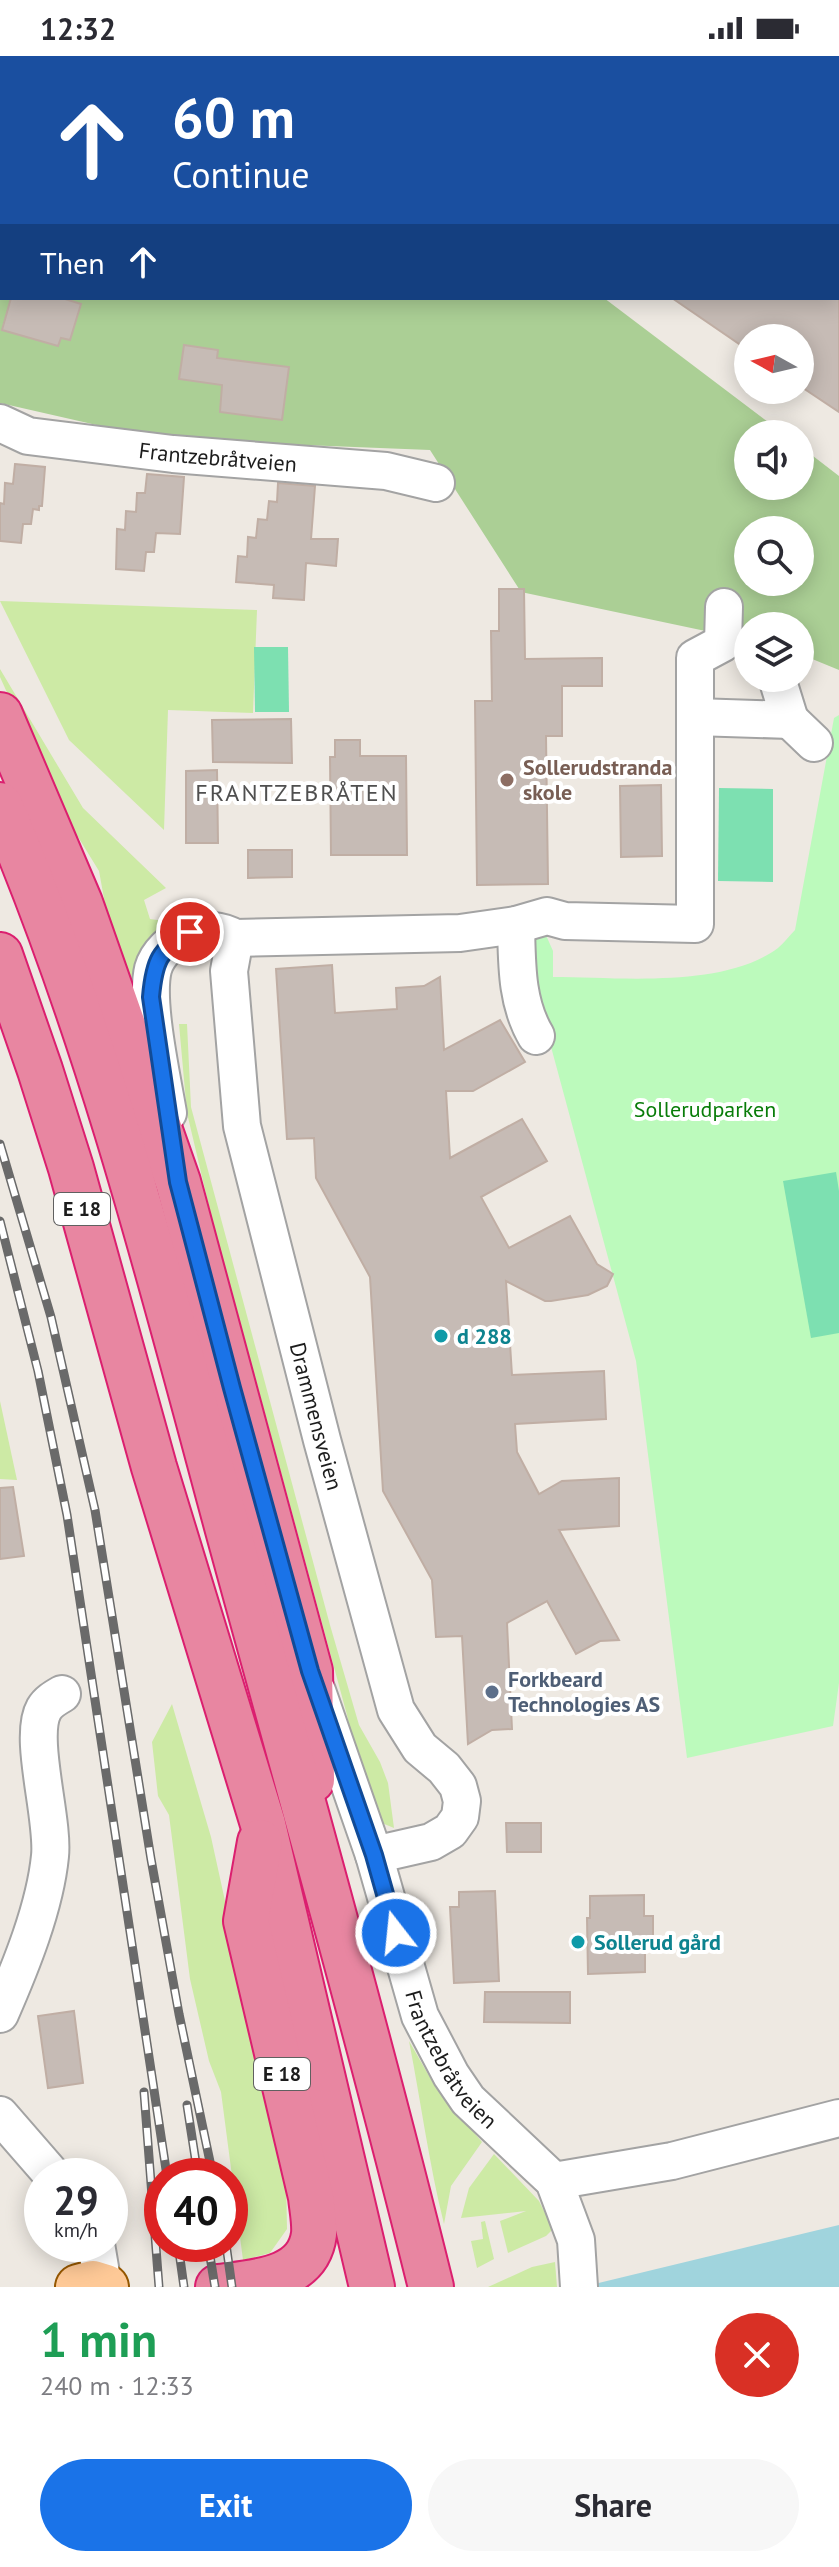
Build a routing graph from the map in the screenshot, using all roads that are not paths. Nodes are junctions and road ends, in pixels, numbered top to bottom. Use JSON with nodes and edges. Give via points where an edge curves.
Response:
{"nodes":[{"id":1,"x":0,"y":423,"type":"edge"},
{"id":2,"x":436,"y":483,"type":"dead end"},
{"id":3,"x":724,"y":607,"type":"dead end"},
{"id":4,"x":734,"y":642,"type":"edge"},
{"id":5,"x":734,"y":646,"type":"edge"},
{"id":6,"x":783,"y":692,"type":"edge"},
{"id":7,"x":0,"y":715,"type":"edge"},
{"id":8,"x":695,"y":717,"type":"junction"},
{"id":9,"x":0,"y":805,"type":"edge"},
{"id":10,"x":516,"y":925,"type":"junction"},
{"id":11,"x":235,"y":938,"type":"junction"},
{"id":12,"x":0,"y":955,"type":"edge"},
{"id":13,"x":536,"y":1036,"type":"dead end"},
{"id":14,"x":178,"y":1182,"type":"junction"},
{"id":15,"x":310,"y":1671,"type":"junction"},
{"id":16,"x":62,"y":1694,"type":"dead end"},
{"id":17,"x":263,"y":1824,"type":"junction"},
{"id":18,"x":313,"y":1839,"type":"junction"},
{"id":19,"x":374,"y":1855,"type":"junction"},
{"id":20,"x":0,"y":2014,"type":"edge"},
{"id":21,"x":0,"y":2115,"type":"edge"},
{"id":22,"x":839,"y":2118,"type":"edge"},
{"id":23,"x":37,"y":2158,"type":"edge"},
{"id":24,"x":554,"y":2181,"type":"junction"},
{"id":25,"x":579,"y":2278,"type":"edge"},
{"id":26,"x":232,"y":2285,"type":"edge"},
{"id":27,"x":372,"y":2287,"type":"edge"},
{"id":28,"x":431,"y":2287,"type":"edge"}],
"edges":[{"from":1,"to":2,"type":"street","name":"Frantzebråtveien","via":[[28,436],[386,471]]},
{"from":3,"to":4,"type":"street"},
{"from":5,"to":8,"type":"street","via":[[695,658]]},
{"from":6,"to":8,"type":"street","via":[[802,732]]},
{"from":7,"to":14,"type":"highway","via":[[80,903]]},
{"from":8,"to":10,"type":"street","via":[[695,924],[565,921],[547,916]]},
{"from":9,"to":18,"type":"highway","number":"E 18","via":[[122,1140]]},
{"from":10,"to":11,"type":"street","via":[[460,933]]},
{"from":10,"to":13,"type":"street","via":[[519,995]]},
{"from":11,"to":14,"type":"street","via":[[224,931],[190,932],[170,945],[153,968],[151,997]]},
{"from":11,"to":19,"type":"street","name":"Drammensveien","via":[[229,971],[242,1126],[322,1440],[396,1710],[420,1748],[458,1786],[462,1801],[460,1817],[450,1831],[412,1848]]},
{"from":12,"to":17,"type":"highway","number":"E 18","via":[[71,1168],[154,1467]]},
{"from":14,"to":15,"type":"highway"},
{"from":15,"to":18,"type":"highway"},
{"from":15,"to":19,"type":"street","name":"Frantzebråtveien"},
{"from":16,"to":20,"type":"street","via":[[43,1709],[39,1733],[50,1831],[47,1875]]},
{"from":17,"to":26,"type":"highway","number":"E 18","via":[[246,1921],[311,2197],[314,2235],[294,2270]]},
{"from":17,"to":27,"type":"highway","number":"E 18"},
{"from":18,"to":28,"type":"highway","number":"E 18"},
{"from":19,"to":24,"type":"street","name":"Frantzebråtveien","via":[[420,2016],[451,2075],[490,2123]]},
{"from":21,"to":23,"type":"street"},
{"from":22,"to":24,"type":"street","via":[[672,2161]]},
{"from":24,"to":25,"type":"street","name":"Frantzebråtveien","via":[[576,2240]]}]}
